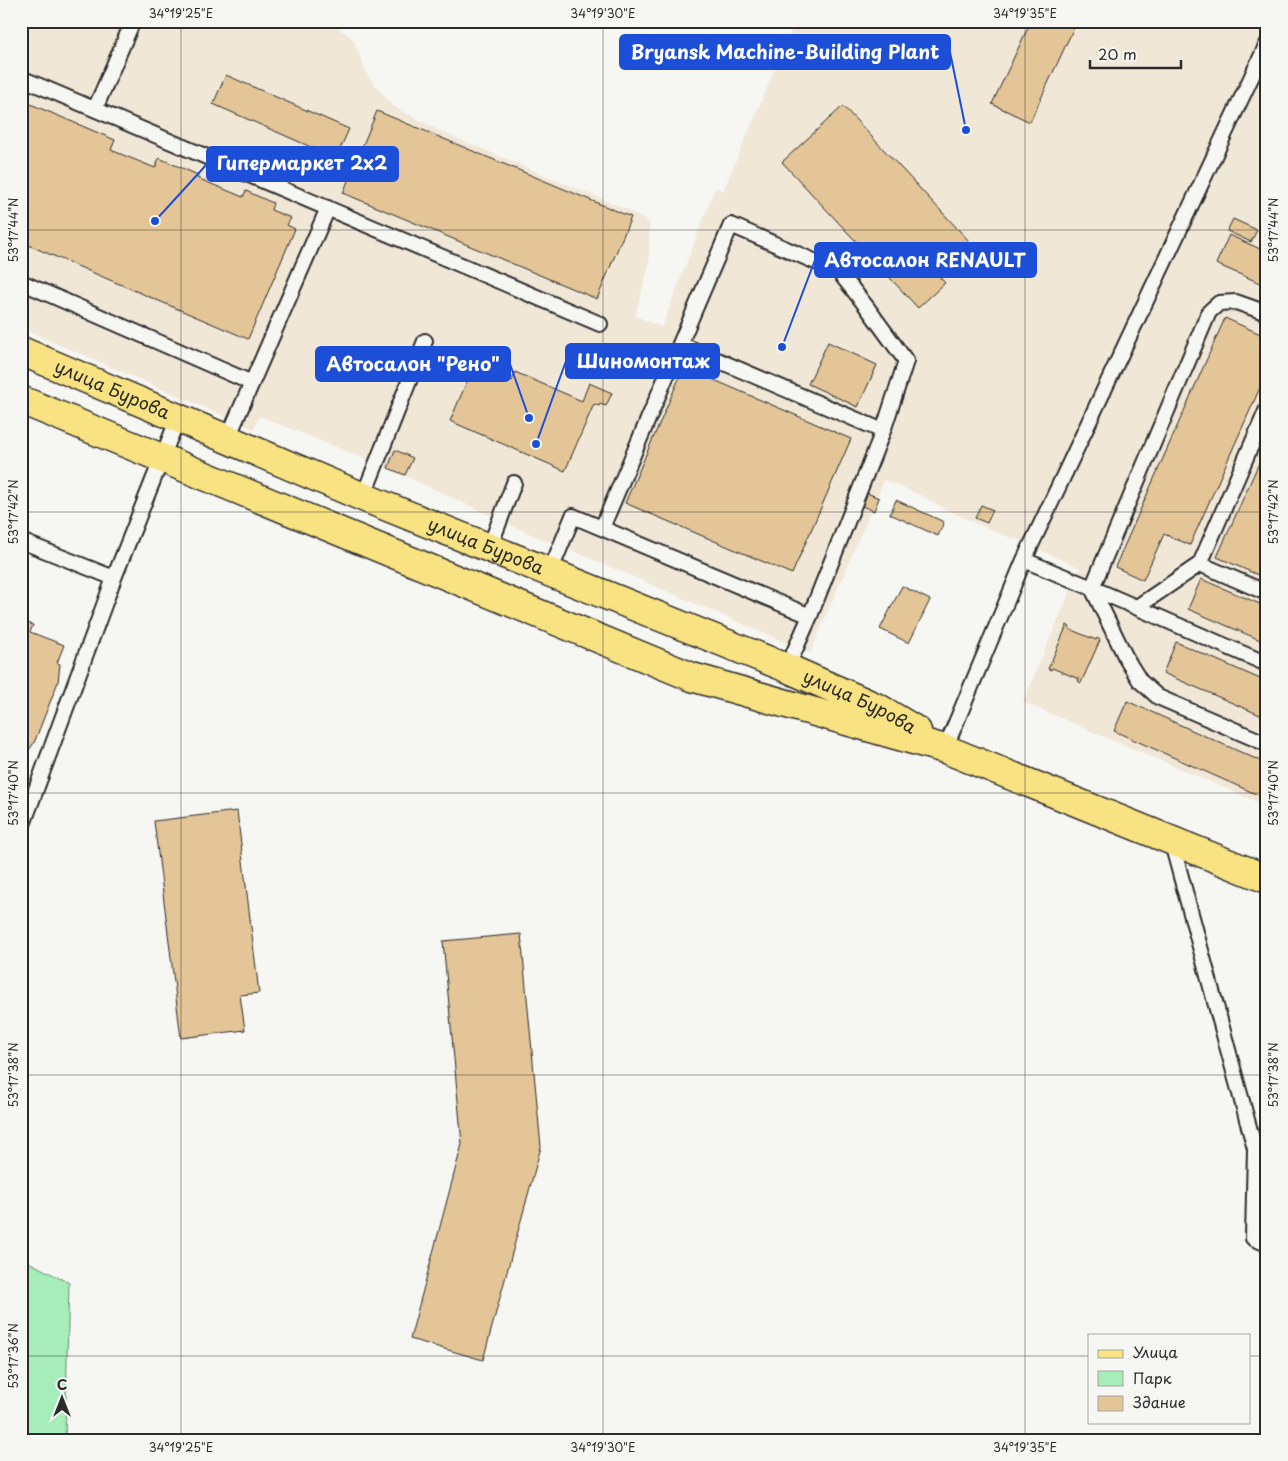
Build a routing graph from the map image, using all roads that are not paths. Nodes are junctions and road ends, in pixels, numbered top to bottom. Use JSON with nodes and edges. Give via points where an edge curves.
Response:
{"nodes":[{"id":1,"x":132,"y":21,"type":"edge"},
{"id":2,"x":1267,"y":44,"type":"edge"},
{"id":3,"x":21,"y":78,"type":"edge"},
{"id":4,"x":95,"y":109,"type":"junction"},
{"id":5,"x":328,"y":208,"type":"junction"},
{"id":6,"x":21,"y":282,"type":"edge"},
{"id":7,"x":1267,"y":313,"type":"edge"},
{"id":8,"x":600,"y":324,"type":"dead end"},
{"id":9,"x":424,"y":341,"type":"dead end"},
{"id":10,"x":680,"y":344,"type":"junction"},
{"id":11,"x":21,"y":351,"type":"edge"},
{"id":12,"x":252,"y":383,"type":"junction"},
{"id":13,"x":21,"y":400,"type":"edge"},
{"id":14,"x":1267,"y":409,"type":"edge"},
{"id":15,"x":178,"y":418,"type":"junction"},
{"id":16,"x":883,"y":430,"type":"junction"},
{"id":17,"x":227,"y":440,"type":"junction"},
{"id":18,"x":161,"y":458,"type":"junction"},
{"id":19,"x":514,"y":483,"type":"dead end"},
{"id":20,"x":364,"y":498,"type":"junction"},
{"id":21,"x":602,"y":528,"type":"junction"},
{"id":22,"x":21,"y":541,"type":"edge"},
{"id":23,"x":489,"y":549,"type":"junction"},
{"id":24,"x":1024,"y":560,"type":"junction"},
{"id":25,"x":1200,"y":564,"type":"junction"},
{"id":26,"x":550,"y":572,"type":"junction"},
{"id":27,"x":114,"y":578,"type":"junction"},
{"id":28,"x":1092,"y":588,"type":"junction"},
{"id":29,"x":1267,"y":593,"type":"edge"},
{"id":30,"x":1137,"y":607,"type":"junction"},
{"id":31,"x":810,"y":616,"type":"junction"},
{"id":32,"x":1267,"y":664,"type":"edge"},
{"id":33,"x":787,"y":668,"type":"junction"},
{"id":34,"x":1267,"y":744,"type":"edge"},
{"id":35,"x":945,"y":749,"type":"junction"},
{"id":36,"x":21,"y":830,"type":"edge"},
{"id":37,"x":1171,"y":840,"type":"junction"},
{"id":38,"x":1267,"y":879,"type":"edge"},
{"id":39,"x":1261,"y":1152,"type":"edge"},
{"id":40,"x":1260,"y":1199,"type":"edge"},
{"id":41,"x":1267,"y":1244,"type":"edge"}],
"edges":[{"from":1,"to":4,"type":"lane"},
{"from":2,"to":24,"type":"lane"},
{"from":3,"to":4,"type":"lane"},
{"from":4,"to":5,"type":"lane"},
{"from":5,"to":8,"type":"lane"},
{"from":5,"to":12,"type":"lane"},
{"from":6,"to":12,"type":"lane"},
{"from":7,"to":28,"type":"lane","via":[[1236,302],[1219,303],[1209,312]]},
{"from":9,"to":20,"type":"lane"},
{"from":10,"to":16,"type":"lane"},
{"from":10,"to":16,"type":"lane","via":[[731,225],[839,272],[866,306],[906,361]]},
{"from":10,"to":21,"type":"lane"},
{"from":11,"to":15,"type":"main road","name":"улица Бурова"},
{"from":12,"to":17,"type":"lane"},
{"from":13,"to":18,"type":"main road","name":"улица Бурова"},
{"from":14,"to":25,"type":"lane"},
{"from":15,"to":17,"type":"main road","name":"улица Бурова"},
{"from":15,"to":18,"type":"lane"},
{"from":16,"to":31,"type":"lane"},
{"from":17,"to":20,"type":"main road","name":"улица Бурова"},
{"from":18,"to":27,"type":"lane"},
{"from":18,"to":35,"type":"main road","name":"улица Бурова","via":[[692,677]]},
{"from":19,"to":23,"type":"lane"},
{"from":20,"to":23,"type":"main road","name":"улица Бурова"},
{"from":21,"to":26,"type":"lane","via":[[573,516]]},
{"from":21,"to":31,"type":"lane"},
{"from":22,"to":27,"type":"lane"},
{"from":23,"to":26,"type":"main road","name":"улица Бурова"},
{"from":24,"to":28,"type":"lane"},
{"from":24,"to":35,"type":"lane"},
{"from":25,"to":29,"type":"lane"},
{"from":25,"to":30,"type":"lane"},
{"from":26,"to":33,"type":"main road","name":"улица Бурова"},
{"from":27,"to":36,"type":"lane"},
{"from":28,"to":30,"type":"lane"},
{"from":28,"to":34,"type":"lane","via":[[1140,681],[1158,697]]},
{"from":30,"to":32,"type":"lane"},
{"from":31,"to":33,"type":"lane"},
{"from":33,"to":35,"type":"main road","name":"улица Бурова","via":[[880,709]]},
{"from":35,"to":37,"type":"main road","name":"улица Бурова"},
{"from":37,"to":38,"type":"main road","name":"улица Бурова"},
{"from":37,"to":39,"type":"lane"},
{"from":39,"to":40,"type":"lane"},
{"from":40,"to":41,"type":"lane","via":[[1253,1238]]}]}
